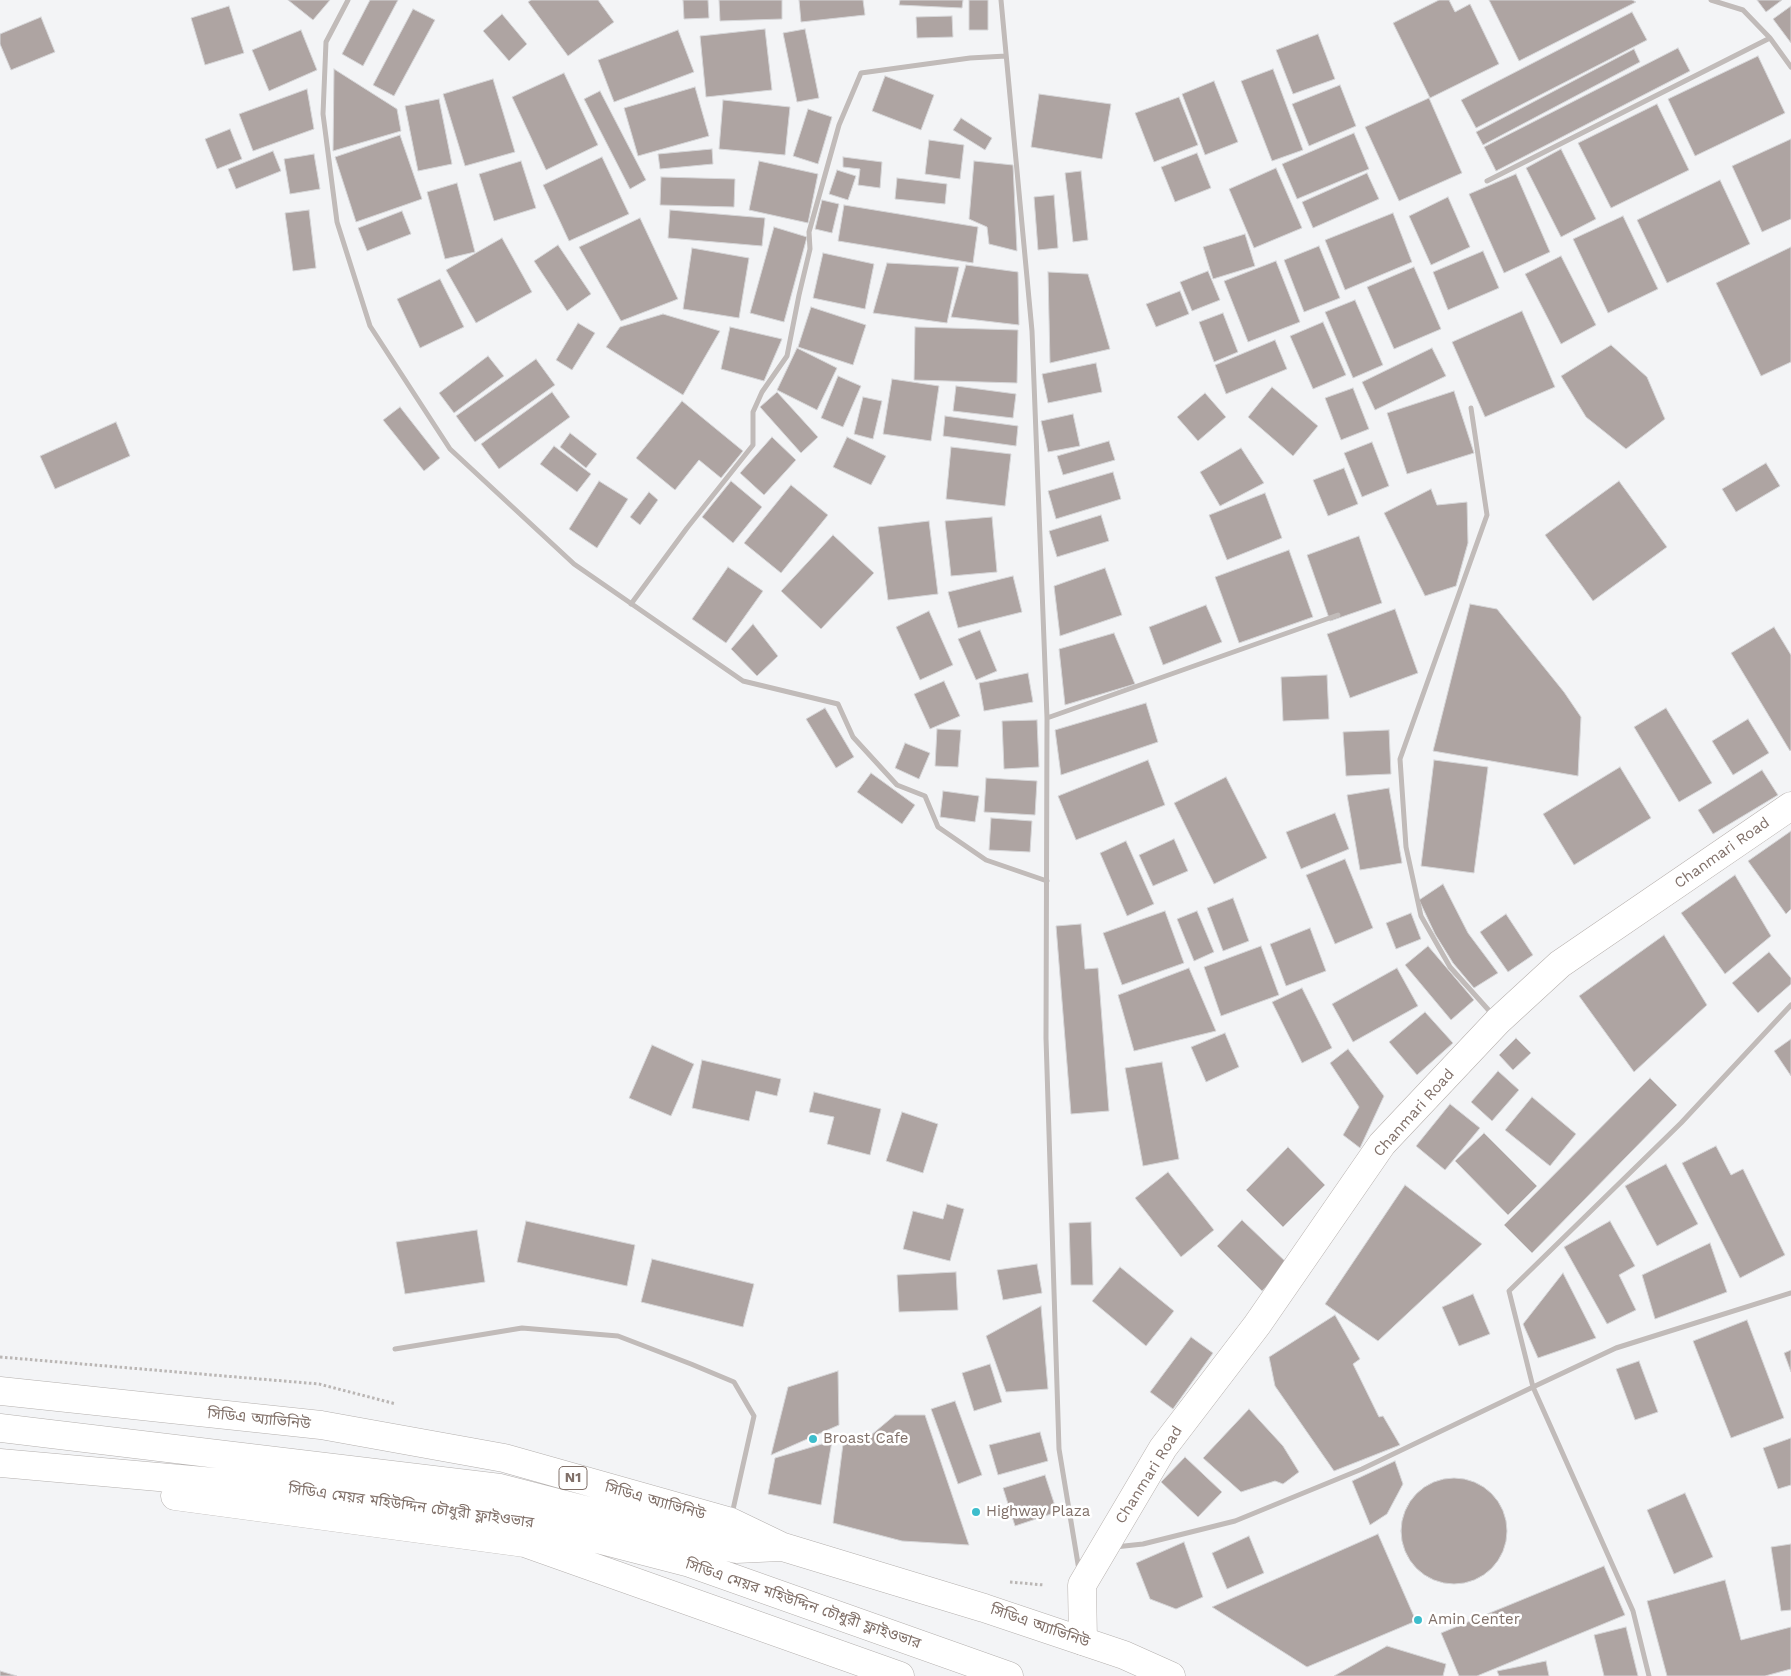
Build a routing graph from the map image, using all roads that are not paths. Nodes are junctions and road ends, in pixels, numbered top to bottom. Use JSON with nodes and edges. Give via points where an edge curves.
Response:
{"nodes":[{"id":1,"x":348,"y":0,"type":"edge"},
{"id":2,"x":1001,"y":0,"type":"edge"},
{"id":3,"x":1711,"y":0,"type":"edge"},
{"id":4,"x":1770,"y":38,"type":"junction"},
{"id":5,"x":1006,"y":56,"type":"junction"},
{"id":6,"x":1791,"y":68,"type":"edge"},
{"id":7,"x":1486,"y":181,"type":"dead end"},
{"id":8,"x":1471,"y":408,"type":"dead end"},
{"id":9,"x":631,"y":604,"type":"junction"},
{"id":10,"x":1338,"y":614,"type":"dead end"},
{"id":11,"x":1047,"y":718,"type":"junction"},
{"id":12,"x":1791,"y":806,"type":"edge"},
{"id":13,"x":1046,"y":881,"type":"junction"},
{"id":14,"x":1791,"y":1005,"type":"edge"},
{"id":15,"x":1498,"y":1021,"type":"junction"},
{"id":16,"x":1791,"y":1293,"type":"edge"},
{"id":17,"x":395,"y":1349,"type":"dead end"},
{"id":18,"x":1532,"y":1387,"type":"junction"},
{"id":19,"x":0,"y":1391,"type":"edge"},
{"id":20,"x":0,"y":1428,"type":"edge"},
{"id":21,"x":0,"y":1464,"type":"edge"},
{"id":22,"x":0,"y":1477,"type":"edge"},
{"id":23,"x":730,"y":1522,"type":"junction"},
{"id":24,"x":783,"y":1547,"type":"junction"},
{"id":25,"x":1104,"y":1548,"type":"junction"},
{"id":26,"x":1082,"y":1585,"type":"junction"},
{"id":27,"x":1084,"y":1641,"type":"junction"},
{"id":28,"x":900,"y":1676,"type":"edge"},
{"id":29,"x":1009,"y":1676,"type":"edge"},
{"id":30,"x":1171,"y":1676,"type":"edge"},
{"id":31,"x":1649,"y":1676,"type":"edge"}],
"edges":[{"from":1,"to":9,"type":"street","via":[[326,42],[323,114],[337,222],[370,326],[450,448],[574,564]]},
{"from":2,"to":5,"type":"street"},
{"from":3,"to":4,"type":"street","via":[[1743,10]]},
{"from":4,"to":6,"type":"street"},
{"from":4,"to":7,"type":"street"},
{"from":5,"to":9,"type":"street","via":[[862,73],[839,125],[809,232],[810,249],[786,356],[753,412],[753,445]]},
{"from":5,"to":11,"type":"street","via":[[1032,330]]},
{"from":8,"to":15,"type":"street","via":[[1487,515],[1400,759],[1406,847],[1421,916],[1450,967]]},
{"from":9,"to":13,"type":"street","via":[[744,681],[838,704],[853,736],[897,785],[925,796],[938,827],[986,860]]},
{"from":10,"to":11,"type":"street"},
{"from":11,"to":13,"type":"street"},
{"from":12,"to":15,"type":"main road","name":"Chanmari Road","via":[[1560,964]]},
{"from":13,"to":26,"type":"street","via":[[1046,1038],[1059,1449]]},
{"from":14,"to":18,"type":"street","via":[[1681,1123],[1509,1291]]},
{"from":15,"to":25,"type":"main road","name":"Chanmari Road","via":[[1382,1144],[1257,1326],[1163,1448]]},
{"from":16,"to":18,"type":"street","via":[[1616,1348]]},
{"from":17,"to":23,"type":"street","via":[[522,1328],[618,1336],[734,1382],[754,1416]]},
{"from":18,"to":25,"type":"street","via":[[1362,1469],[1235,1521],[1144,1544]]},
{"from":18,"to":31,"type":"street","via":[[1633,1611]]},
{"from":19,"to":23,"type":"main road","name":"সিডিএ অ্যাভিনিউ","number":"N1","via":[[321,1425],[504,1458]]},
{"from":20,"to":24,"type":"main road","via":[[500,1488],[736,1549]]},
{"from":21,"to":29,"type":"main road","name":"সিডিএ মেয়র মহিউদ্দিন চৌধুরী ফ্লাইওভার","via":[[305,1490],[516,1518],[690,1563]]},
{"from":22,"to":28,"type":"main road","via":[[116,1488],[526,1543]]},
{"from":23,"to":24,"type":"main road","name":"সিডিএ অ্যাভিনিউ","number":"N1"},
{"from":24,"to":27,"type":"main road","name":"সিডিএ অ্যাভিনিউ","number":"N1"},
{"from":25,"to":26,"type":"main road","name":"Chanmari Road"},
{"from":26,"to":27,"type":"main road"},
{"from":27,"to":30,"type":"main road","name":"সিডিএ অ্যাভিনিউ","number":"N1"}]}
